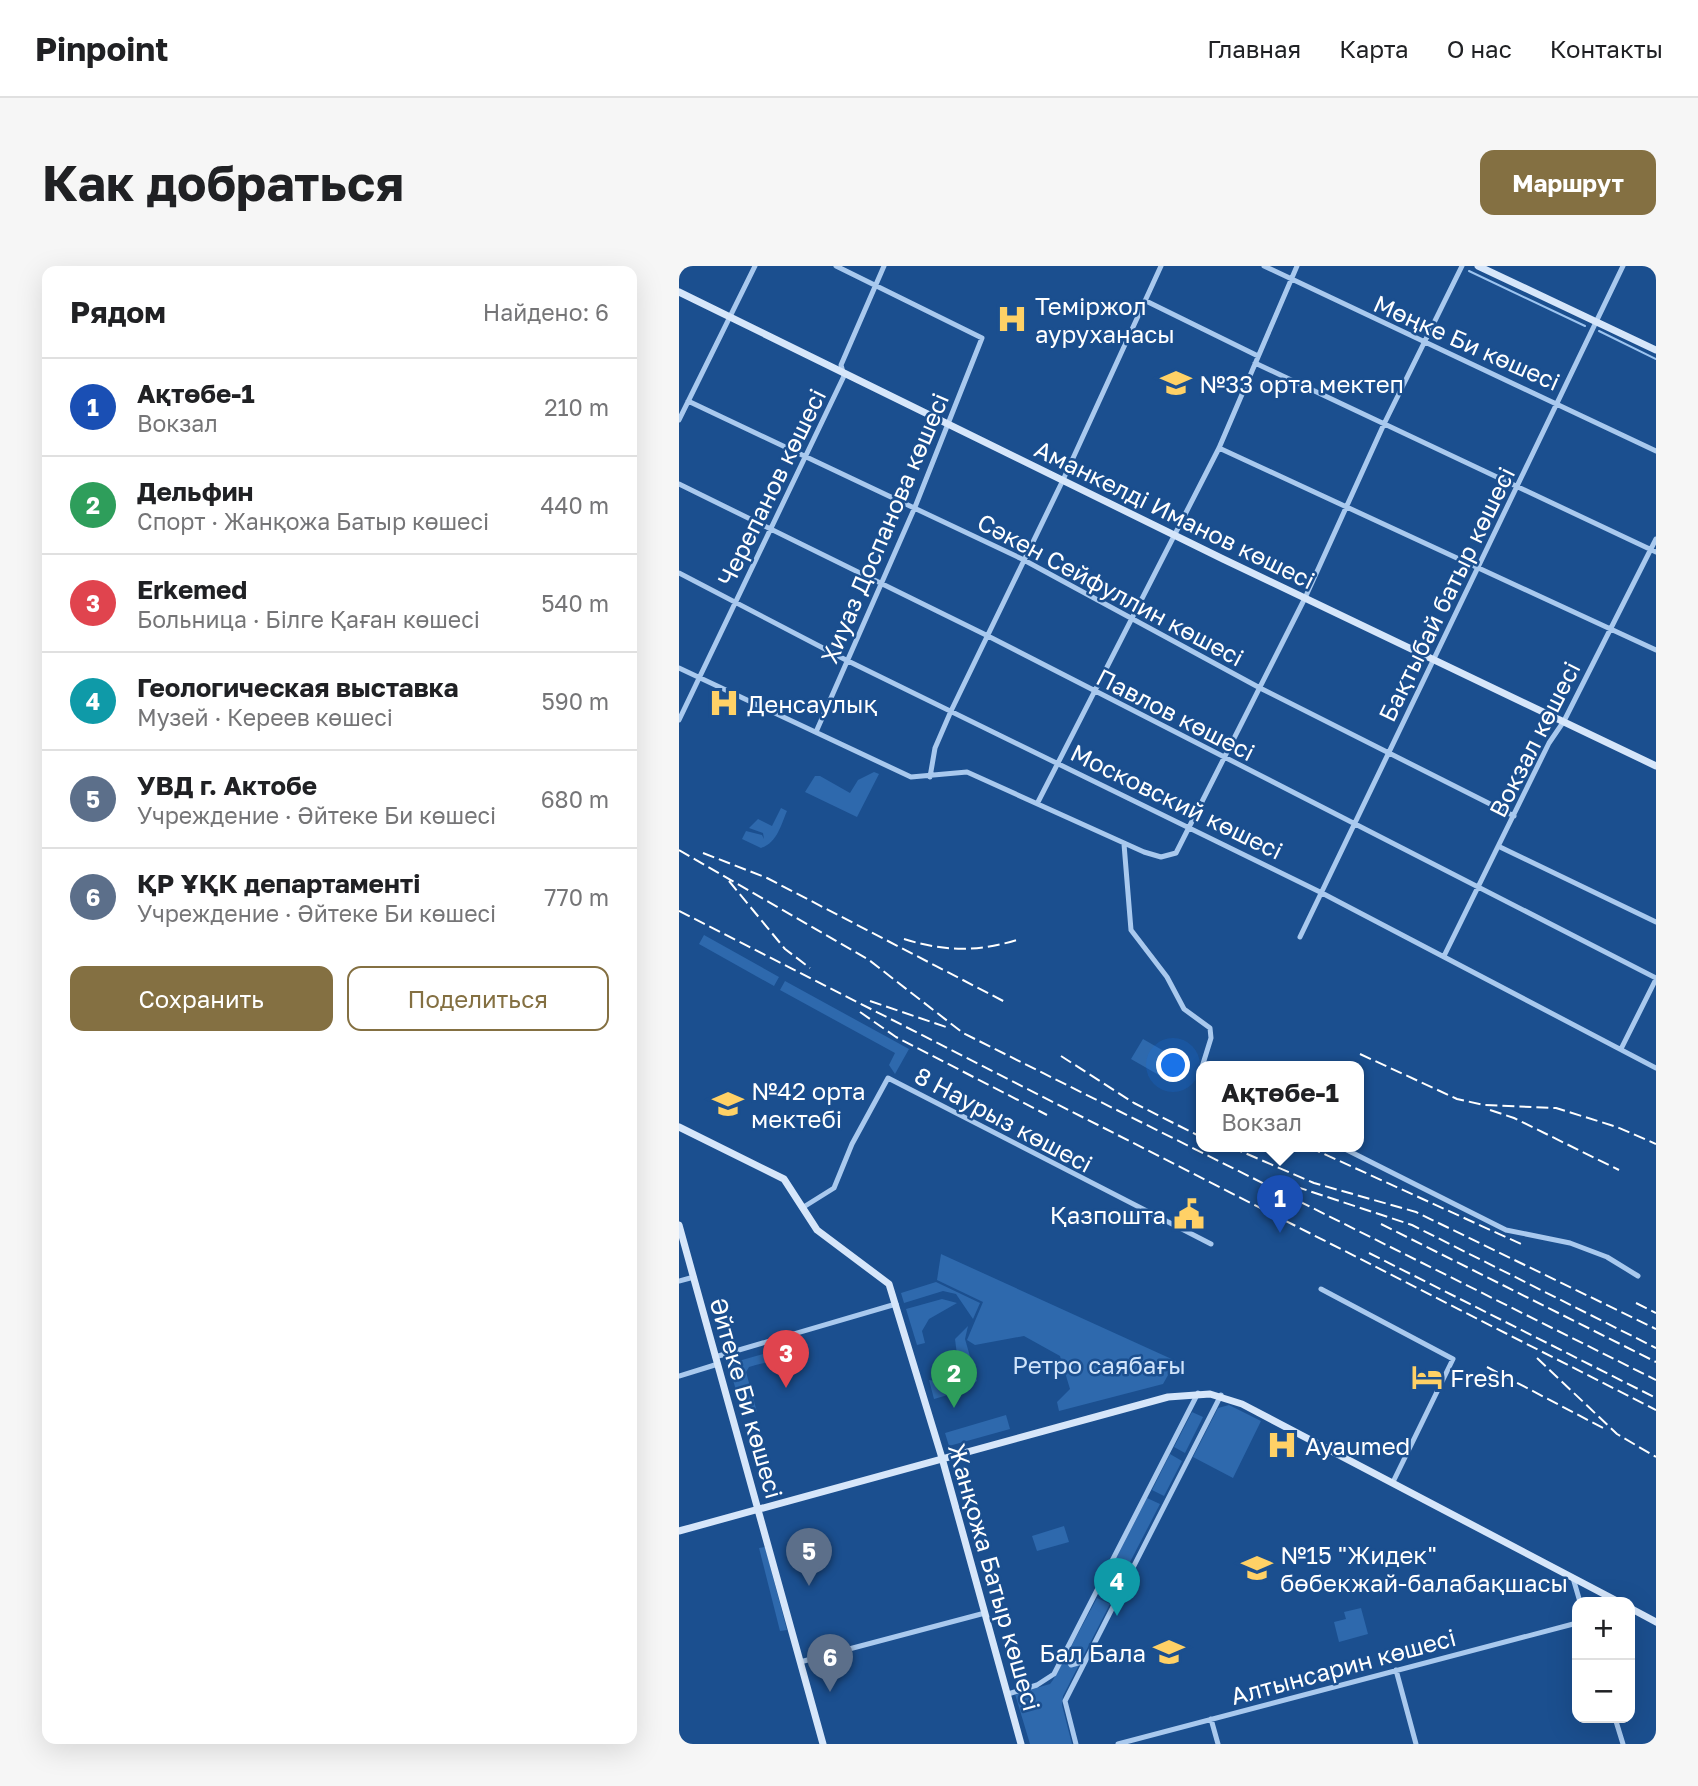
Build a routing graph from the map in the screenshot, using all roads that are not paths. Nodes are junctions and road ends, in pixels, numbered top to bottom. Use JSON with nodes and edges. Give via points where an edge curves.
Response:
{"nodes":[{"id":1,"x":755,"y":266,"type":"edge"},
{"id":2,"x":836,"y":266,"type":"edge"},
{"id":3,"x":884,"y":266,"type":"edge"},
{"id":4,"x":1161,"y":266,"type":"edge"},
{"id":5,"x":1264,"y":266,"type":"edge"},
{"id":6,"x":1297,"y":266,"type":"edge"},
{"id":7,"x":1462,"y":266,"type":"edge"},
{"id":8,"x":1478,"y":266,"type":"edge"},
{"id":9,"x":1623,"y":266,"type":"edge"},
{"id":10,"x":1291,"y":280,"type":"junction"},
{"id":11,"x":876,"y":285,"type":"junction"},
{"id":12,"x":679,"y":292,"type":"edge"},
{"id":13,"x":1146,"y":301,"type":"junction"},
{"id":14,"x":731,"y":317,"type":"junction"},
{"id":15,"x":1596,"y":321,"type":"junction"},
{"id":16,"x":1425,"y":343,"type":"junction"},
{"id":17,"x":1656,"y":350,"type":"edge"},
{"id":18,"x":1258,"y":356,"type":"junction"},
{"id":19,"x":1255,"y":363,"type":"junction"},
{"id":20,"x":842,"y":371,"type":"junction"},
{"id":21,"x":688,"y":401,"type":"junction"},
{"id":22,"x":1558,"y":402,"type":"junction"},
{"id":23,"x":679,"y":420,"type":"edge"},
{"id":24,"x":1384,"y":424,"type":"junction"},
{"id":25,"x":949,"y":426,"type":"junction"},
{"id":26,"x":1219,"y":448,"type":"junction"},
{"id":27,"x":1656,"y":451,"type":"edge"},
{"id":28,"x":806,"y":457,"type":"junction"},
{"id":29,"x":1063,"y":480,"type":"junction"},
{"id":30,"x":679,"y":484,"type":"edge"},
{"id":31,"x":1518,"y":487,"type":"junction"},
{"id":32,"x":915,"y":507,"type":"junction"},
{"id":33,"x":1346,"y":507,"type":"junction"},
{"id":34,"x":769,"y":530,"type":"junction"},
{"id":35,"x":1175,"y":536,"type":"junction"},
{"id":36,"x":1656,"y":538,"type":"edge"},
{"id":37,"x":1653,"y":551,"type":"edge"},
{"id":38,"x":1022,"y":559,"type":"junction"},
{"id":39,"x":1479,"y":568,"type":"junction"},
{"id":40,"x":679,"y":573,"type":"edge"},
{"id":41,"x":880,"y":584,"type":"junction"},
{"id":42,"x":1305,"y":598,"type":"junction"},
{"id":43,"x":734,"y":603,"type":"junction"},
{"id":44,"x":1133,"y":620,"type":"junction"},
{"id":45,"x":1609,"y":629,"type":"junction"},
{"id":46,"x":986,"y":635,"type":"junction"},
{"id":47,"x":1656,"y":650,"type":"edge"},
{"id":48,"x":846,"y":660,"type":"junction"},
{"id":49,"x":1435,"y":661,"type":"junction"},
{"id":50,"x":679,"y":668,"type":"edge"},
{"id":51,"x":697,"y":677,"type":"junction"},
{"id":52,"x":1260,"y":688,"type":"junction"},
{"id":53,"x":1095,"y":692,"type":"junction"},
{"id":54,"x":951,"y":711,"type":"junction"},
{"id":55,"x":679,"y":720,"type":"edge"},
{"id":56,"x":1564,"y":721,"type":"junction"},
{"id":57,"x":816,"y":732,"type":"junction"},
{"id":58,"x":1389,"y":754,"type":"junction"},
{"id":59,"x":1224,"y":760,"type":"junction"},
{"id":60,"x":1058,"y":762,"type":"junction"},
{"id":61,"x":1656,"y":766,"type":"edge"},
{"id":62,"x":930,"y":777,"type":"junction"},
{"id":63,"x":1038,"y":802,"type":"junction"},
{"id":64,"x":1514,"y":816,"type":"junction"},
{"id":65,"x":1353,"y":825,"type":"junction"},
{"id":66,"x":1191,"y":827,"type":"junction"},
{"id":67,"x":1124,"y":844,"type":"junction"},
{"id":68,"x":1500,"y":847,"type":"junction"},
{"id":69,"x":1479,"y":888,"type":"junction"},
{"id":70,"x":1320,"y":892,"type":"junction"},
{"id":71,"x":1656,"y":922,"type":"edge"},
{"id":72,"x":1300,"y":937,"type":"dead end"},
{"id":73,"x":1444,"y":956,"type":"junction"},
{"id":74,"x":1656,"y":978,"type":"edge"},
{"id":75,"x":1621,"y":1049,"type":"junction"},
{"id":76,"x":1203,"y":1061,"type":"edge"},
{"id":77,"x":1656,"y":1068,"type":"edge"},
{"id":78,"x":679,"y":1127,"type":"edge"},
{"id":79,"x":1351,"y":1152,"type":"edge"},
{"id":80,"x":802,"y":1208,"type":"junction"},
{"id":81,"x":679,"y":1225,"type":"edge"},
{"id":82,"x":1210,"y":1244,"type":"dead end"},
{"id":83,"x":1638,"y":1276,"type":"dead end"},
{"id":84,"x":694,"y":1277,"type":"junction"},
{"id":85,"x":679,"y":1281,"type":"edge"},
{"id":86,"x":1321,"y":1289,"type":"dead end"},
{"id":87,"x":896,"y":1304,"type":"junction"},
{"id":88,"x":716,"y":1361,"type":"junction"},
{"id":89,"x":679,"y":1376,"type":"edge"},
{"id":90,"x":1198,"y":1393,"type":"junction"},
{"id":91,"x":1221,"y":1395,"type":"junction"},
{"id":92,"x":941,"y":1458,"type":"junction"},
{"id":93,"x":1393,"y":1482,"type":"junction"},
{"id":94,"x":759,"y":1510,"type":"junction"},
{"id":95,"x":679,"y":1531,"type":"edge"},
{"id":96,"x":1572,"y":1576,"type":"junction"},
{"id":97,"x":1578,"y":1597,"type":"edge"},
{"id":98,"x":1610,"y":1597,"type":"edge"},
{"id":99,"x":1635,"y":1612,"type":"edge"},
{"id":100,"x":985,"y":1613,"type":"junction"},
{"id":101,"x":1656,"y":1622,"type":"edge"},
{"id":102,"x":1572,"y":1624,"type":"edge"},
{"id":103,"x":1064,"y":1653,"type":"junction"},
{"id":104,"x":1085,"y":1661,"type":"junction"},
{"id":105,"x":800,"y":1662,"type":"junction"},
{"id":106,"x":1396,"y":1670,"type":"junction"},
{"id":107,"x":1008,"y":1694,"type":"junction"},
{"id":108,"x":1211,"y":1719,"type":"junction"},
{"id":109,"x":1617,"y":1723,"type":"edge"},
{"id":110,"x":823,"y":1744,"type":"edge"},
{"id":111,"x":1021,"y":1744,"type":"edge"},
{"id":112,"x":1076,"y":1744,"type":"edge"},
{"id":113,"x":1118,"y":1744,"type":"edge"},
{"id":114,"x":1218,"y":1744,"type":"edge"},
{"id":115,"x":1416,"y":1744,"type":"edge"},
{"id":116,"x":1623,"y":1744,"type":"edge"}],
"edges":[{"from":1,"to":14,"type":"street"},
{"from":2,"to":11,"type":"street"},
{"from":3,"to":11,"type":"street","name":"Черепанов көшесі"},
{"from":4,"to":13,"type":"street"},
{"from":5,"to":10,"type":"street","name":"Мөңке Би көшесі"},
{"from":6,"to":10,"type":"street"},
{"from":7,"to":16,"type":"street"},
{"from":8,"to":15,"type":"street"},
{"from":9,"to":15,"type":"street","name":"Бақтыбай батыр көшесі"},
{"from":10,"to":16,"type":"street","name":"Мөңке Би көшесі"},
{"from":10,"to":18,"type":"street"},
{"from":11,"to":20,"type":"street","name":"Черепанов көшесі"},
{"from":11,"to":25,"type":"street","name":"Хиуаз Доспанова көшесі","via":[[982,338]]},
{"from":12,"to":14,"type":"street","name":"Аманкелді Иманов көшесі"},
{"from":13,"to":18,"type":"street"},
{"from":13,"to":29,"type":"street"},
{"from":14,"to":20,"type":"street","name":"Аманкелді Иманов көшесі"},
{"from":14,"to":21,"type":"street"},
{"from":15,"to":17,"type":"street"},
{"from":15,"to":22,"type":"street","name":"Бақтыбай батыр көшесі"},
{"from":16,"to":22,"type":"street","name":"Мөңке Би көшесі"},
{"from":16,"to":24,"type":"street"},
{"from":18,"to":19,"type":"street"},
{"from":19,"to":24,"type":"street"},
{"from":19,"to":26,"type":"street"},
{"from":20,"to":25,"type":"street","name":"Аманкелді Иманов көшесі"},
{"from":20,"to":28,"type":"street","name":"Черепанов көшесі","via":[[844,376]]},
{"from":21,"to":23,"type":"street"},
{"from":21,"to":28,"type":"street","name":"Сәкен Сейфуллин көшесі"},
{"from":22,"to":27,"type":"street","name":"Мөңке Би көшесі"},
{"from":22,"to":31,"type":"street","name":"Бақтыбай батыр көшесі"},
{"from":24,"to":31,"type":"street"},
{"from":24,"to":33,"type":"street"},
{"from":25,"to":29,"type":"street","name":"Аманкелді Иманов көшесі"},
{"from":25,"to":32,"type":"street","name":"Хиуаз Доспанова көшесі"},
{"from":26,"to":33,"type":"street"},
{"from":26,"to":35,"type":"street"},
{"from":28,"to":32,"type":"street","name":"Сәкен Сейфуллин көшесі"},
{"from":28,"to":34,"type":"street","name":"Черепанов көшесі"},
{"from":29,"to":35,"type":"street","name":"Аманкелді Иманов көшесі"},
{"from":29,"to":38,"type":"street"},
{"from":30,"to":34,"type":"street","name":"Павлов көшесі"},
{"from":31,"to":37,"type":"street"},
{"from":31,"to":39,"type":"street","name":"Бақтыбай батыр көшесі"},
{"from":32,"to":38,"type":"street","name":"Сәкен Сейфуллин көшесі"},
{"from":32,"to":41,"type":"street","name":"Хиуаз Доспанова көшесі"},
{"from":33,"to":39,"type":"street"},
{"from":33,"to":42,"type":"street"},
{"from":34,"to":41,"type":"street","name":"Павлов көшесі"},
{"from":34,"to":43,"type":"street","name":"Черепанов көшесі"},
{"from":35,"to":42,"type":"street","name":"Аманкелді Иманов көшесі"},
{"from":35,"to":44,"type":"street"},
{"from":36,"to":37,"type":"street","name":"Вокзал көшесі"},
{"from":37,"to":45,"type":"street","name":"Вокзал көшесі"},
{"from":38,"to":44,"type":"street","name":"Сәкен Сейфуллин көшесі"},
{"from":38,"to":46,"type":"street"},
{"from":39,"to":45,"type":"street"},
{"from":39,"to":49,"type":"street","name":"Бақтыбай батыр көшесі"},
{"from":40,"to":43,"type":"street","name":"Московский көшесі"},
{"from":41,"to":46,"type":"street","name":"Павлов көшесі"},
{"from":41,"to":48,"type":"street","name":"Хиуаз Доспанова көшесі"},
{"from":42,"to":49,"type":"street","name":"Аманкелді Иманов көшесі"},
{"from":42,"to":52,"type":"street"},
{"from":43,"to":48,"type":"street","name":"Московский көшесі"},
{"from":43,"to":51,"type":"street","name":"Черепанов көшесі"},
{"from":44,"to":52,"type":"street","name":"Сәкен Сейфуллин көшесі"},
{"from":44,"to":53,"type":"street"},
{"from":45,"to":47,"type":"street"},
{"from":45,"to":56,"type":"street","name":"Вокзал көшесі"},
{"from":46,"to":53,"type":"street","name":"Павлов көшесі"},
{"from":46,"to":54,"type":"street"},
{"from":48,"to":54,"type":"street","name":"Московский көшесі"},
{"from":48,"to":57,"type":"street","name":"Хиуаз Доспанова көшесі"},
{"from":49,"to":56,"type":"street","name":"Аманкелді Иманов көшесі"},
{"from":49,"to":58,"type":"street","name":"Бақтыбай батыр көшесі"},
{"from":50,"to":51,"type":"street"},
{"from":51,"to":55,"type":"street","name":"Черепанов көшесі"},
{"from":51,"to":57,"type":"street"},
{"from":52,"to":58,"type":"street","name":"Сәкен Сейфуллин көшесі"},
{"from":52,"to":59,"type":"street"},
{"from":53,"to":59,"type":"street","name":"Павлов көшесі"},
{"from":53,"to":60,"type":"street"},
{"from":54,"to":60,"type":"street","name":"Московский көшесі"},
{"from":54,"to":62,"type":"street","via":[[935,748]]},
{"from":56,"to":61,"type":"street","name":"Аманкелді Иманов көшесі"},
{"from":56,"to":64,"type":"street","name":"Вокзал көшесі"},
{"from":57,"to":62,"type":"street","via":[[911,777]]},
{"from":58,"to":64,"type":"street","name":"Сәкен Сейфуллин көшесі"},
{"from":58,"to":65,"type":"street","name":"Бақтыбай батыр көшесі"},
{"from":59,"to":65,"type":"street","name":"Павлов көшесі"},
{"from":59,"to":66,"type":"street"},
{"from":60,"to":63,"type":"street"},
{"from":60,"to":66,"type":"street","name":"Московский көшесі"},
{"from":62,"to":63,"type":"street","via":[[967,772]]},
{"from":63,"to":67,"type":"street"},
{"from":64,"to":68,"type":"street","name":"Вокзал көшесі"},
{"from":65,"to":69,"type":"street","name":"Павлов көшесі"},
{"from":65,"to":70,"type":"street","name":"Бақтыбай батыр көшесі"},
{"from":66,"to":67,"type":"street","via":[[1176,853],[1169,856]]},
{"from":66,"to":70,"type":"street","name":"Московский көшесі"},
{"from":67,"to":76,"type":"street","via":[[1129,925],[1184,1009],[1210,1028]]},
{"from":68,"to":69,"type":"street","name":"Вокзал көшесі"},
{"from":68,"to":71,"type":"street"},
{"from":69,"to":73,"type":"street","name":"Вокзал көшесі"},
{"from":69,"to":74,"type":"street","name":"Павлов көшесі"},
{"from":70,"to":72,"type":"street","name":"Бақтыбай батыр көшесі"},
{"from":70,"to":73,"type":"street","name":"Московский көшесі"},
{"from":73,"to":75,"type":"street","name":"Московский көшесі"},
{"from":74,"to":75,"type":"street"},
{"from":75,"to":77,"type":"street","name":"Московский көшесі"},
{"from":78,"to":80,"type":"street","name":"Жанқожа Батыр көшесі","via":[[784,1179]]},
{"from":79,"to":83,"type":"street","via":[[1506,1230],[1570,1243],[1607,1257]]},
{"from":80,"to":82,"type":"street","name":"8 Наурыз көшесі","via":[[834,1188],[888,1078]]},
{"from":80,"to":87,"type":"street","name":"Жанқожа Батыр көшесі","via":[[817,1230],[886,1280]]},
{"from":81,"to":84,"type":"street","name":"Әйтеке Би көшесі"},
{"from":84,"to":85,"type":"street"},
{"from":84,"to":88,"type":"street","name":"Әйтеке Би көшесі"},
{"from":86,"to":93,"type":"street","via":[[1453,1359]]},
{"from":87,"to":88,"type":"street"},
{"from":87,"to":92,"type":"street","name":"Жанқожа Батыр көшесі"},
{"from":88,"to":89,"type":"street"},
{"from":88,"to":94,"type":"street","name":"Әйтеке Би көшесі"},
{"from":90,"to":91,"type":"street"},
{"from":90,"to":92,"type":"street"},
{"from":90,"to":103,"type":"street"},
{"from":91,"to":93,"type":"street"},
{"from":91,"to":104,"type":"street"},
{"from":92,"to":94,"type":"street"},
{"from":92,"to":100,"type":"street","name":"Жанқожа Батыр көшесі"},
{"from":93,"to":96,"type":"street"},
{"from":94,"to":95,"type":"street"},
{"from":94,"to":105,"type":"street","name":"Әйтеке Би көшесі"},
{"from":96,"to":97,"type":"street"},
{"from":96,"to":98,"type":"street"},
{"from":99,"to":101,"type":"street"},
{"from":100,"to":105,"type":"street"},
{"from":100,"to":107,"type":"street","name":"Жанқожа Батыр көшесі"},
{"from":102,"to":106,"type":"street","name":"Алтынсарин көшесі"},
{"from":103,"to":104,"type":"street","via":[[1071,1665]]},
{"from":103,"to":107,"type":"street","via":[[1049,1679]]},
{"from":104,"to":112,"type":"street","via":[[1064,1703]]},
{"from":105,"to":110,"type":"street","name":"Әйтеке Би көшесі"},
{"from":106,"to":108,"type":"street","name":"Алтынсарин көшесі"},
{"from":106,"to":115,"type":"street"},
{"from":107,"to":111,"type":"street","name":"Жанқожа Батыр көшесі"},
{"from":108,"to":113,"type":"street","name":"Алтынсарин көшесі"},
{"from":108,"to":114,"type":"street"},
{"from":109,"to":116,"type":"street"}]}
